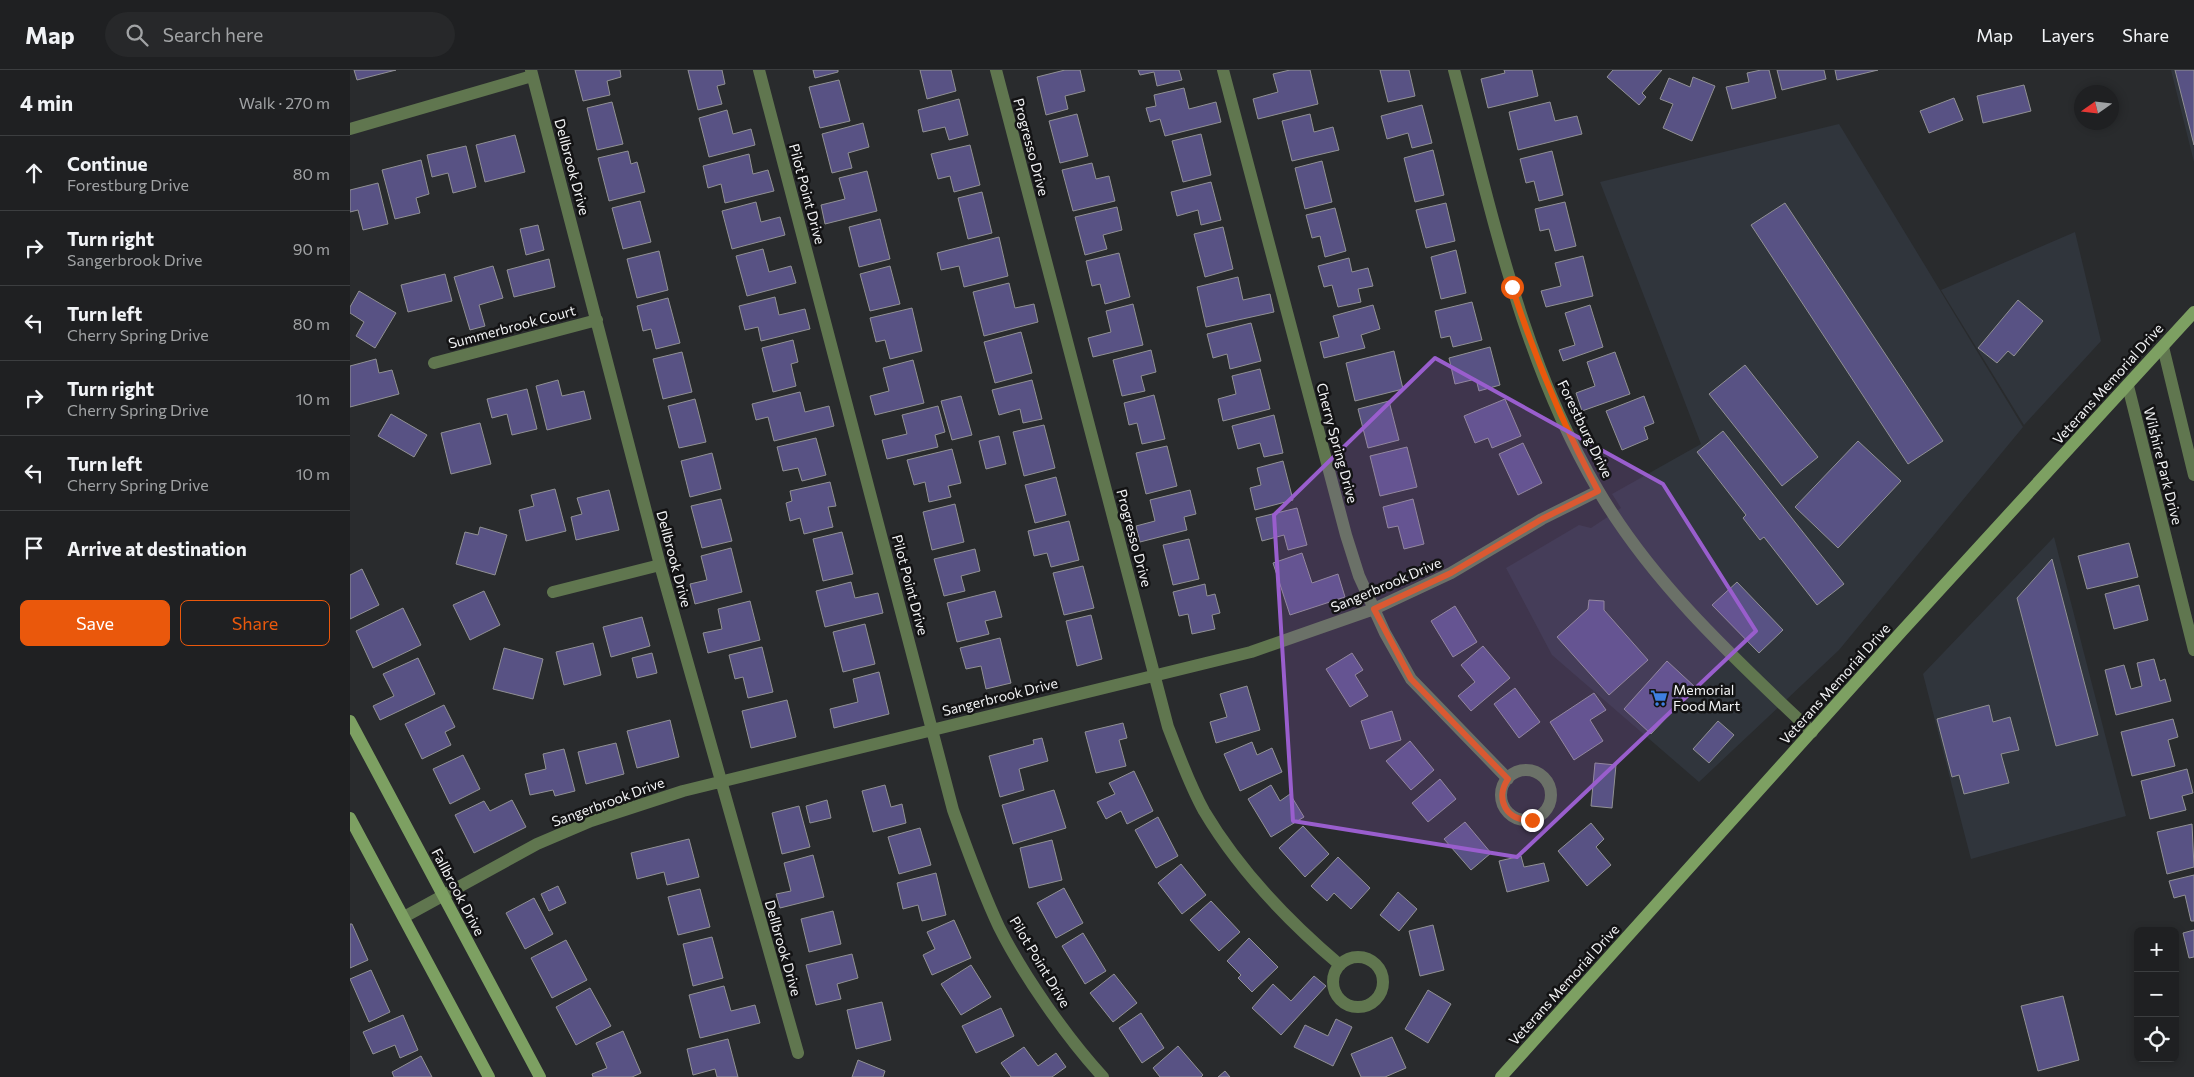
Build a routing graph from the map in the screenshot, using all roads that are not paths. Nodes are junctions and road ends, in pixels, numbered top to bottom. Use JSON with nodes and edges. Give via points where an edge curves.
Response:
{"nodes":[{"id":1,"x":759,"y":70,"type":"edge"},
{"id":2,"x":996,"y":70,"type":"edge"},
{"id":3,"x":1223,"y":70,"type":"edge"},
{"id":4,"x":1454,"y":70,"type":"edge"},
{"id":5,"x":531,"y":73,"type":"edge"},
{"id":6,"x":350,"y":129,"type":"edge"},
{"id":7,"x":2194,"y":312,"type":"edge"},
{"id":8,"x":597,"y":320,"type":"junction"},
{"id":9,"x":2163,"y":348,"type":"junction"},
{"id":10,"x":434,"y":363,"type":"dead end"},
{"id":11,"x":2128,"y":386,"type":"junction"},
{"id":12,"x":2194,"y":475,"type":"edge"},
{"id":13,"x":1598,"y":491,"type":"junction"},
{"id":14,"x":660,"y":565,"type":"junction"},
{"id":15,"x":553,"y":592,"type":"dead end"},
{"id":16,"x":1374,"y":609,"type":"junction"},
{"id":17,"x":2193,"y":643,"type":"edge"},
{"id":18,"x":1155,"y":674,"type":"junction"},
{"id":19,"x":350,"y":721,"type":"edge"},
{"id":20,"x":932,"y":729,"type":"junction"},
{"id":21,"x":1812,"y":732,"type":"junction"},
{"id":22,"x":1508,"y":779,"type":"dead end"},
{"id":23,"x":720,"y":782,"type":"junction"},
{"id":24,"x":350,"y":818,"type":"edge"},
{"id":25,"x":444,"y":896,"type":"junction"},
{"id":26,"x":404,"y":917,"type":"junction"},
{"id":27,"x":1340,"y":965,"type":"dead end"},
{"id":28,"x":798,"y":1053,"type":"dead end"},
{"id":29,"x":489,"y":1077,"type":"edge"},
{"id":30,"x":540,"y":1077,"type":"edge"},
{"id":31,"x":1103,"y":1077,"type":"edge"},
{"id":32,"x":1501,"y":1077,"type":"edge"}],
"edges":[{"from":1,"to":20,"type":"street","name":"Pilot Point Drive"},
{"from":2,"to":18,"type":"street","name":"Progresso Drive"},
{"from":3,"to":16,"type":"street","name":"Cherry Spring Drive","via":[[1346,535]]},
{"from":4,"to":13,"type":"street","name":"Forestburg Drive","via":[[1527,333],[1545,382]]},
{"from":5,"to":6,"type":"street"},
{"from":5,"to":8,"type":"street","name":"Dellbrook Drive"},
{"from":7,"to":9,"type":"main road","name":"Veterans Memorial Drive"},
{"from":8,"to":10,"type":"street","name":"Summerbrook Court"},
{"from":8,"to":14,"type":"street","name":"Dellbrook Drive"},
{"from":9,"to":11,"type":"main road","name":"Veterans Memorial Drive"},
{"from":9,"to":12,"type":"street","name":"Wilshire Park Drive"},
{"from":11,"to":17,"type":"street","name":"Wilshire Park Drive"},
{"from":11,"to":21,"type":"main road","name":"Veterans Memorial Drive"},
{"from":13,"to":16,"type":"street","name":"Sangerbrook Drive","via":[[1542,519],[1451,573]]},
{"from":13,"to":21,"type":"street","name":"Forestburg Drive","via":[[1683,605],[1718,643]]},
{"from":14,"to":15,"type":"street"},
{"from":14,"to":23,"type":"street","name":"Dellbrook Drive"},
{"from":16,"to":18,"type":"street","name":"Sangerbrook Drive","via":[[1251,652]]},
{"from":16,"to":22,"type":"street","name":"Cherry Spring Drive","via":[[1411,679]]},
{"from":18,"to":20,"type":"street","name":"Sangerbrook Drive"},
{"from":18,"to":27,"type":"street","name":"Progresso Drive","via":[[1168,726],[1193,789],[1213,824],[1290,921]]},
{"from":19,"to":25,"type":"main road","name":"Fallbrook Drive"},
{"from":20,"to":23,"type":"street","name":"Sangerbrook Drive"},
{"from":20,"to":31,"type":"street","name":"Pilot Point Drive","via":[[954,810],[977,877],[1000,927],[1058,1021]]},
{"from":21,"to":32,"type":"main road","name":"Veterans Memorial Drive"},
{"from":23,"to":25,"type":"street","name":"Sangerbrook Drive","via":[[591,821],[537,844]]},
{"from":23,"to":28,"type":"street","name":"Dellbrook Drive"},
{"from":24,"to":26,"type":"main road"},
{"from":25,"to":26,"type":"street","name":"Sangerbrook Drive"},
{"from":25,"to":30,"type":"main road","name":"Fallbrook Drive"},
{"from":26,"to":29,"type":"main road"}]}
